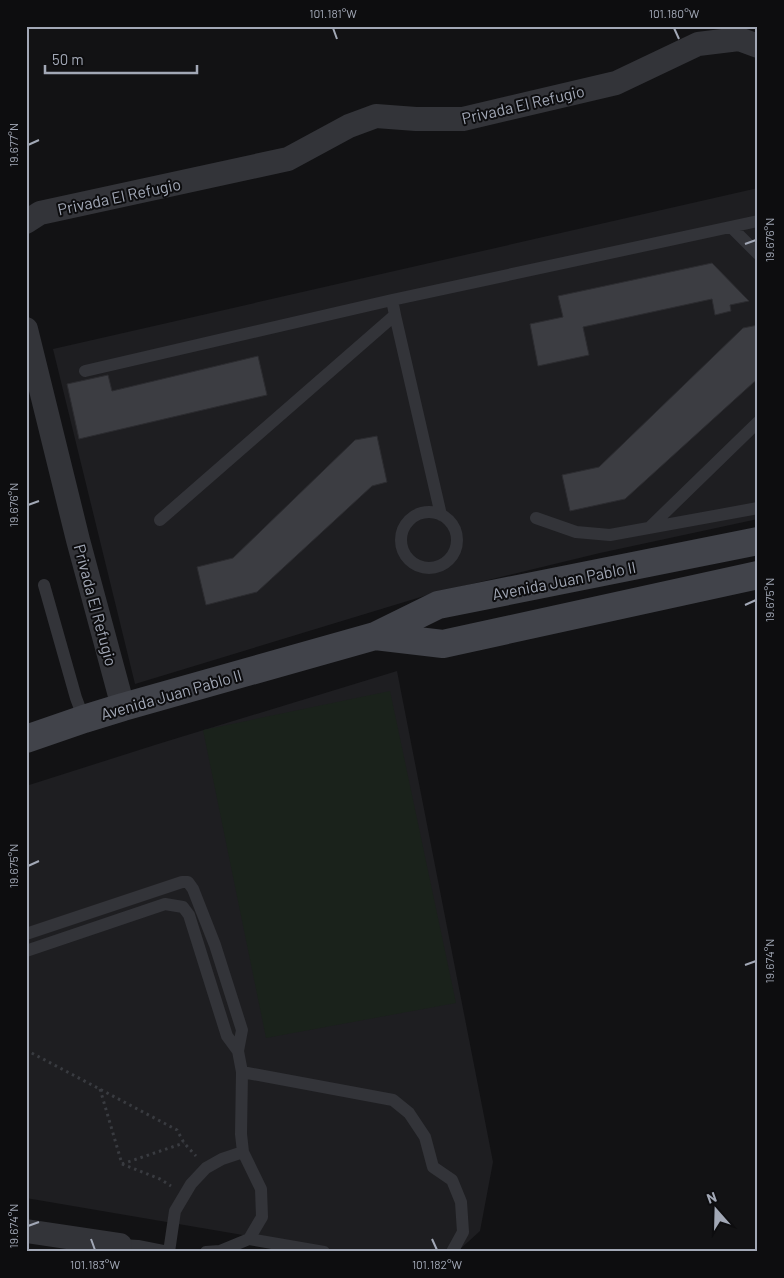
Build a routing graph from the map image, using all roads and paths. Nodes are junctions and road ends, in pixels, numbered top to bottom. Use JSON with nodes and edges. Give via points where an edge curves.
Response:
{"nodes":[{"id":1,"x":758,"y":46,"type":"edge"},
{"id":2,"x":758,"y":221,"type":"edge"},
{"id":3,"x":26,"y":222,"type":"edge"},
{"id":4,"x":731,"y":227,"type":"junction"},
{"id":5,"x":758,"y":254,"type":"edge"},
{"id":6,"x":392,"y":300,"type":"junction"},
{"id":7,"x":395,"y":315,"type":"junction"},
{"id":8,"x":26,"y":329,"type":"edge"},
{"id":9,"x":85,"y":371,"type":"dead end"},
{"id":10,"x":758,"y":422,"type":"edge"},
{"id":11,"x":758,"y":508,"type":"edge"},
{"id":12,"x":441,"y":514,"type":"junction"},
{"id":13,"x":536,"y":518,"type":"dead end"},
{"id":14,"x":160,"y":520,"type":"dead end"},
{"id":15,"x":648,"y":528,"type":"junction"},
{"id":16,"x":758,"y":541,"type":"edge"},
{"id":17,"x":758,"y":575,"type":"edge"},
{"id":18,"x":44,"y":585,"type":"dead end"},
{"id":19,"x":376,"y":636,"type":"junction"},
{"id":20,"x":123,"y":707,"type":"junction"},
{"id":21,"x":84,"y":719,"type":"junction"},
{"id":22,"x":26,"y":739,"type":"edge"},
{"id":23,"x":26,"y":934,"type":"edge"},
{"id":24,"x":26,"y":951,"type":"edge"},
{"id":25,"x":26,"y":1050,"type":"edge"},
{"id":26,"x":238,"y":1051,"type":"junction"},
{"id":27,"x":242,"y":1072,"type":"junction"},
{"id":28,"x":100,"y":1089,"type":"junction"},
{"id":29,"x":184,"y":1143,"type":"junction"},
{"id":30,"x":243,"y":1152,"type":"junction"},
{"id":31,"x":122,"y":1164,"type":"junction"},
{"id":32,"x":206,"y":1168,"type":"junction"},
{"id":33,"x":185,"y":1194,"type":"junction"},
{"id":34,"x":26,"y":1231,"type":"edge"},
{"id":35,"x":249,"y":1239,"type":"junction"},
{"id":36,"x":120,"y":1244,"type":"joint"},
{"id":37,"x":169,"y":1252,"type":"edge"},
{"id":38,"x":206,"y":1252,"type":"edge"},
{"id":39,"x":324,"y":1252,"type":"edge"},
{"id":40,"x":452,"y":1252,"type":"edge"}],
"edges":[{"from":1,"to":3,"type":"street","name":"Privada El Refugio","via":[[739,39],[698,44],[616,83],[463,119],[376,116],[349,126],[288,158],[40,213]]},
{"from":2,"to":4,"type":"lane"},
{"from":4,"to":5,"type":"lane"},
{"from":4,"to":6,"type":"lane"},
{"from":6,"to":7,"type":"lane"},
{"from":6,"to":9,"type":"lane"},
{"from":7,"to":12,"type":"lane"},
{"from":7,"to":14,"type":"lane"},
{"from":8,"to":20,"type":"street","name":"Privada El Refugio"},
{"from":10,"to":15,"type":"lane"},
{"from":11,"to":15,"type":"lane"},
{"from":12,"to":12,"type":"lane","via":[[423,512],[414,516],[402,530],[402,548],[412,563],[430,568],[440,566],[454,554],[457,536],[449,520]]},
{"from":13,"to":15,"type":"lane","via":[[576,532],[610,535]]},
{"from":16,"to":19,"type":"main road","name":"Avenida Juan Pablo II","via":[[438,605]]},
{"from":17,"to":19,"type":"main road","name":"Avenida Juan Pablo II","via":[[443,644]]},
{"from":18,"to":21,"type":"lane"},
{"from":19,"to":20,"type":"main road","name":"Avenida Juan Pablo II"},
{"from":20,"to":21,"type":"main road","name":"Avenida Juan Pablo II"},
{"from":21,"to":22,"type":"main road","name":"Avenida Juan Pablo II"},
{"from":23,"to":26,"type":"lane","via":[[188,882],[215,945],[242,1030]]},
{"from":24,"to":26,"type":"lane","via":[[165,904],[183,908],[189,915],[227,1036]]},
{"from":25,"to":28,"type":"path"},
{"from":26,"to":27,"type":"lane"},
{"from":27,"to":30,"type":"lane"},
{"from":27,"to":40,"type":"lane","via":[[393,1100],[409,1113],[425,1137],[433,1167],[452,1180],[461,1202],[463,1232]]},
{"from":28,"to":29,"type":"path","via":[[177,1130]]},
{"from":28,"to":31,"type":"path"},
{"from":29,"to":31,"type":"path"},
{"from":29,"to":32,"type":"path"},
{"from":30,"to":32,"type":"lane"},
{"from":30,"to":35,"type":"lane","via":[[261,1189],[262,1217]]},
{"from":31,"to":33,"type":"path","via":[[160,1179]]},
{"from":32,"to":33,"type":"lane"},
{"from":33,"to":37,"type":"lane","via":[[175,1211]]},
{"from":34,"to":36,"type":"street"},
{"from":35,"to":38,"type":"lane","via":[[220,1251]]},
{"from":35,"to":39,"type":"lane"},
{"from":36,"to":37,"type":"lane"}]}
